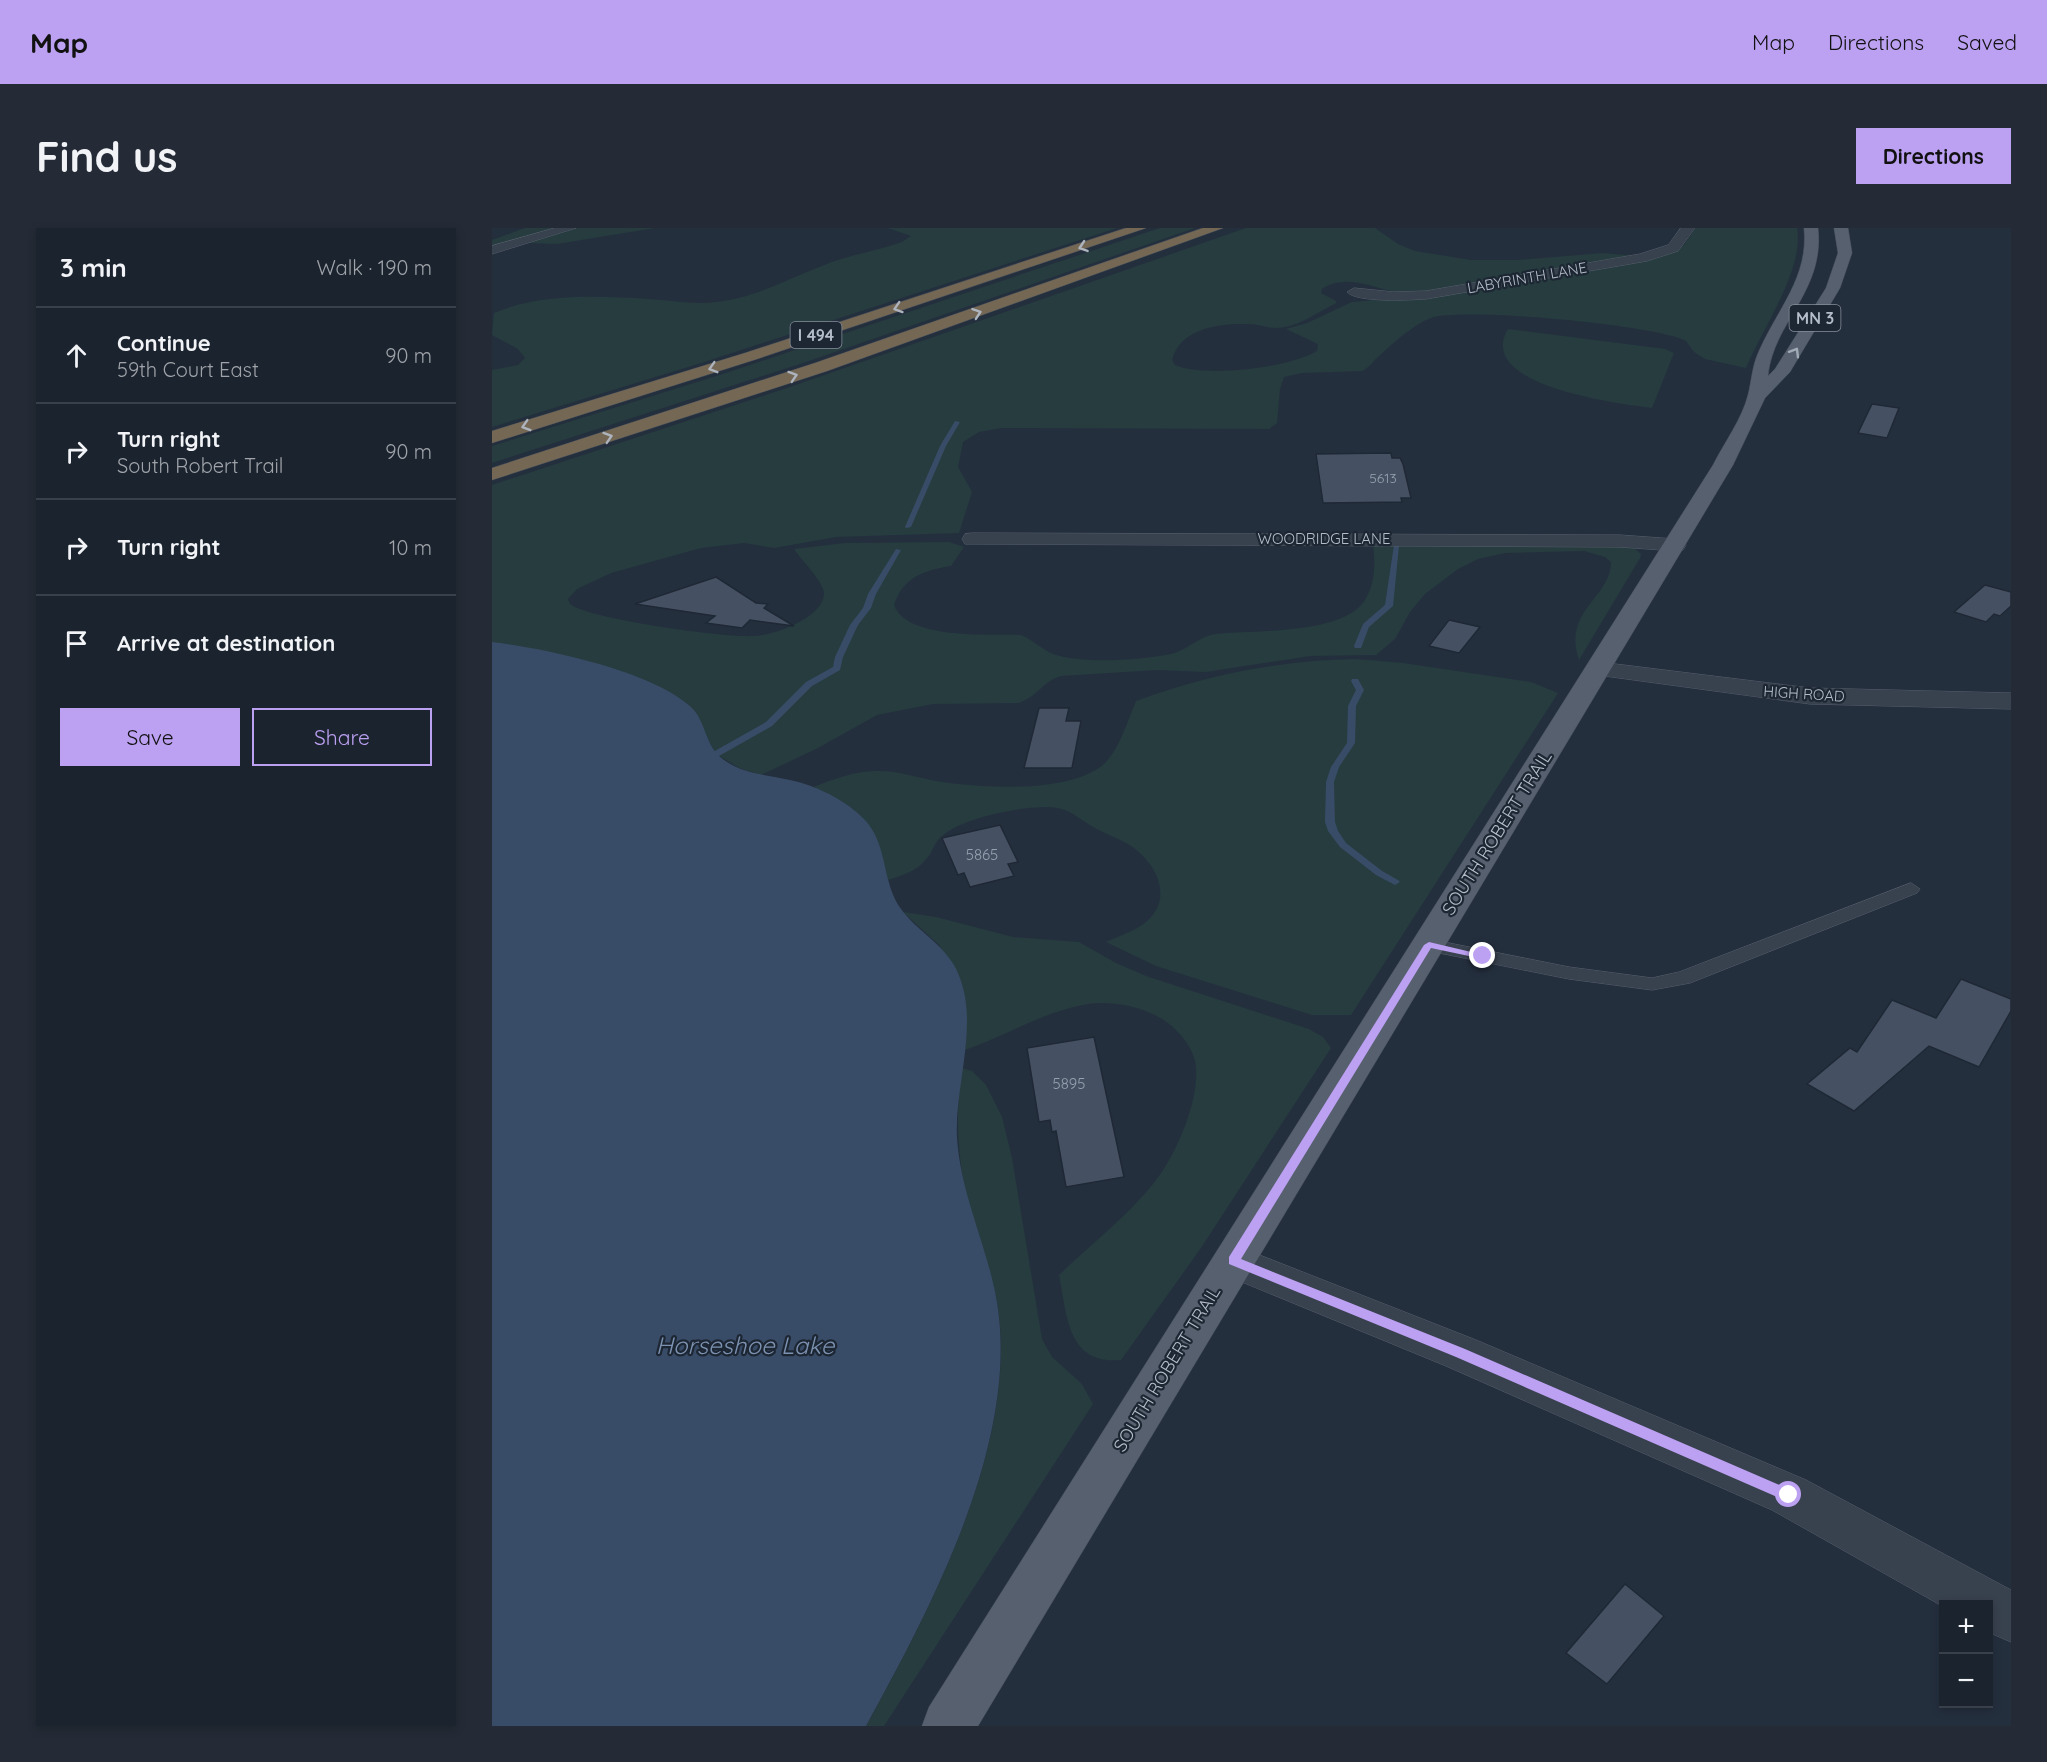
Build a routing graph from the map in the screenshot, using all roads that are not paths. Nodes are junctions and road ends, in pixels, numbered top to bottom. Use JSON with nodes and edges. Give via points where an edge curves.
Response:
{"nodes":[{"id":1,"x":569,"y":228,"type":"edge"},
{"id":2,"x":1139,"y":228,"type":"edge"},
{"id":3,"x":1216,"y":228,"type":"edge"},
{"id":4,"x":1234,"y":228,"type":"edge"},
{"id":5,"x":1688,"y":228,"type":"edge"},
{"id":6,"x":1811,"y":228,"type":"edge"},
{"id":7,"x":1841,"y":228,"type":"edge"},
{"id":8,"x":492,"y":250,"type":"edge"},
{"id":9,"x":1125,"y":260,"type":"junction"},
{"id":10,"x":1354,"y":292,"type":"dead end"},
{"id":11,"x":1757,"y":396,"type":"junction"},
{"id":12,"x":492,"y":437,"type":"edge"},
{"id":13,"x":492,"y":474,"type":"edge"},
{"id":14,"x":973,"y":539,"type":"dead end"},
{"id":15,"x":1675,"y":545,"type":"junction"},
{"id":16,"x":1599,"y":669,"type":"junction"},
{"id":17,"x":2011,"y":700,"type":"edge"},
{"id":18,"x":1911,"y":889,"type":"dead end"},
{"id":19,"x":1429,"y":945,"type":"junction"},
{"id":20,"x":1234,"y":1261,"type":"junction"},
{"id":21,"x":2011,"y":1617,"type":"edge"},
{"id":22,"x":948,"y":1726,"type":"edge"}],
"edges":[{"from":1,"to":8,"type":"street"},
{"from":2,"to":12,"type":"highway","number":"I 494","one_way":true,"via":[[762,353]]},
{"from":3,"to":9,"type":"highway","number":"I 494"},
{"from":4,"to":9,"type":"highway"},
{"from":5,"to":10,"type":"street","name":"LABYRINTH LANE","via":[[1673,248],[1642,258],[1433,294]]},
{"from":6,"to":11,"type":"main road","name":"SOUTH ROBERT TRAIL","number":"MN 3","via":[[1812,262],[1768,349],[1760,369]]},
{"from":11,"to":7,"type":"main road","name":"SOUTH ROBERT TRAIL","number":"MN 3","one_way":true,"via":[[1782,372],[1833,288],[1845,253]]},
{"from":13,"to":9,"type":"highway","number":"I 494","one_way":true,"via":[[821,367]]},
{"from":11,"to":15,"type":"main road","name":"SOUTH ROBERT TRAIL","number":"MN 3","via":[[1723,465]]},
{"from":14,"to":15,"type":"street","name":"WOODRIDGE LANE","via":[[1620,541]]},
{"from":15,"to":16,"type":"main road","name":"SOUTH ROBERT TRAIL","number":"MN 3"},
{"from":16,"to":17,"type":"street","name":"HIGH ROAD","via":[[1810,696]]},
{"from":16,"to":19,"type":"main road","name":"SOUTH ROBERT TRAIL","number":"MN 3"},
{"from":18,"to":19,"type":"lane","via":[[1683,978],[1652,984],[1569,974]]},
{"from":19,"to":20,"type":"main road","name":"SOUTH ROBERT TRAIL","number":"MN 3"},
{"from":20,"to":21,"type":"street","via":[[1461,1353],[1789,1495]]},
{"from":20,"to":22,"type":"main road","name":"SOUTH ROBERT TRAIL","number":"MN 3"}]}
